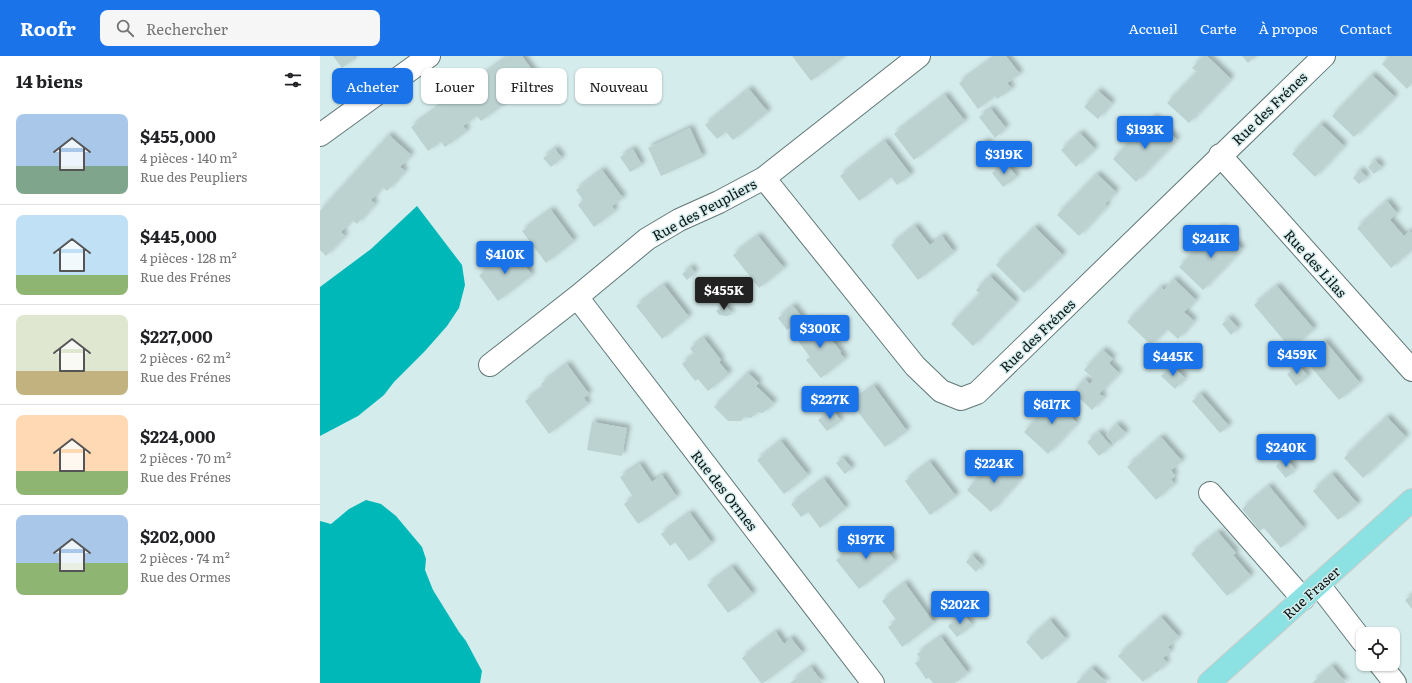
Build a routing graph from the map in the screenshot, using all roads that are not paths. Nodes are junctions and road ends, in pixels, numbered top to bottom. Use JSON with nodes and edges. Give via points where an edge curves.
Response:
{"nodes":[{"id":1,"x":429,"y":56,"type":"edge"},
{"id":2,"x":919,"y":56,"type":"edge"},
{"id":3,"x":1324,"y":56,"type":"edge"},
{"id":4,"x":320,"y":135,"type":"edge"},
{"id":5,"x":1220,"y":155,"type":"junction"},
{"id":6,"x":764,"y":178,"type":"junction"},
{"id":7,"x":577,"y":297,"type":"junction"},
{"id":8,"x":490,"y":364,"type":"dead end"},
{"id":9,"x":1412,"y":370,"type":"edge"},
{"id":10,"x":1210,"y":493,"type":"dead end"},
{"id":11,"x":1412,"y":500,"type":"edge"},
{"id":12,"x":1311,"y":592,"type":"junction"},
{"id":13,"x":1356,"y":635,"type":"edge"},
{"id":14,"x":1386,"y":671,"type":"edge"},
{"id":15,"x":873,"y":683,"type":"edge"},
{"id":16,"x":1209,"y":683,"type":"edge"},
{"id":17,"x":1395,"y":683,"type":"edge"}],
"edges":[{"from":1,"to":4,"type":"street"},
{"from":2,"to":6,"type":"street","name":"Rue des Peupliers"},
{"from":3,"to":5,"type":"street","name":"Rue des Frénes"},
{"from":5,"to":6,"type":"street","name":"Rue des Frénes","via":[[977,394],[961,399],[941,391],[915,366]]},
{"from":5,"to":9,"type":"street","name":"Rue des Lilas"},
{"from":6,"to":7,"type":"street","name":"Rue des Peupliers","via":[[679,220],[647,239]]},
{"from":7,"to":8,"type":"street","name":"Rue des Peupliers"},
{"from":7,"to":15,"type":"street","name":"Rue des Ormes"},
{"from":10,"to":12,"type":"street"},
{"from":11,"to":12,"type":"main road","name":"Rue Fraser"},
{"from":12,"to":13,"type":"street"},
{"from":12,"to":16,"type":"main road","name":"Rue Fraser"},
{"from":14,"to":17,"type":"street"}]}
